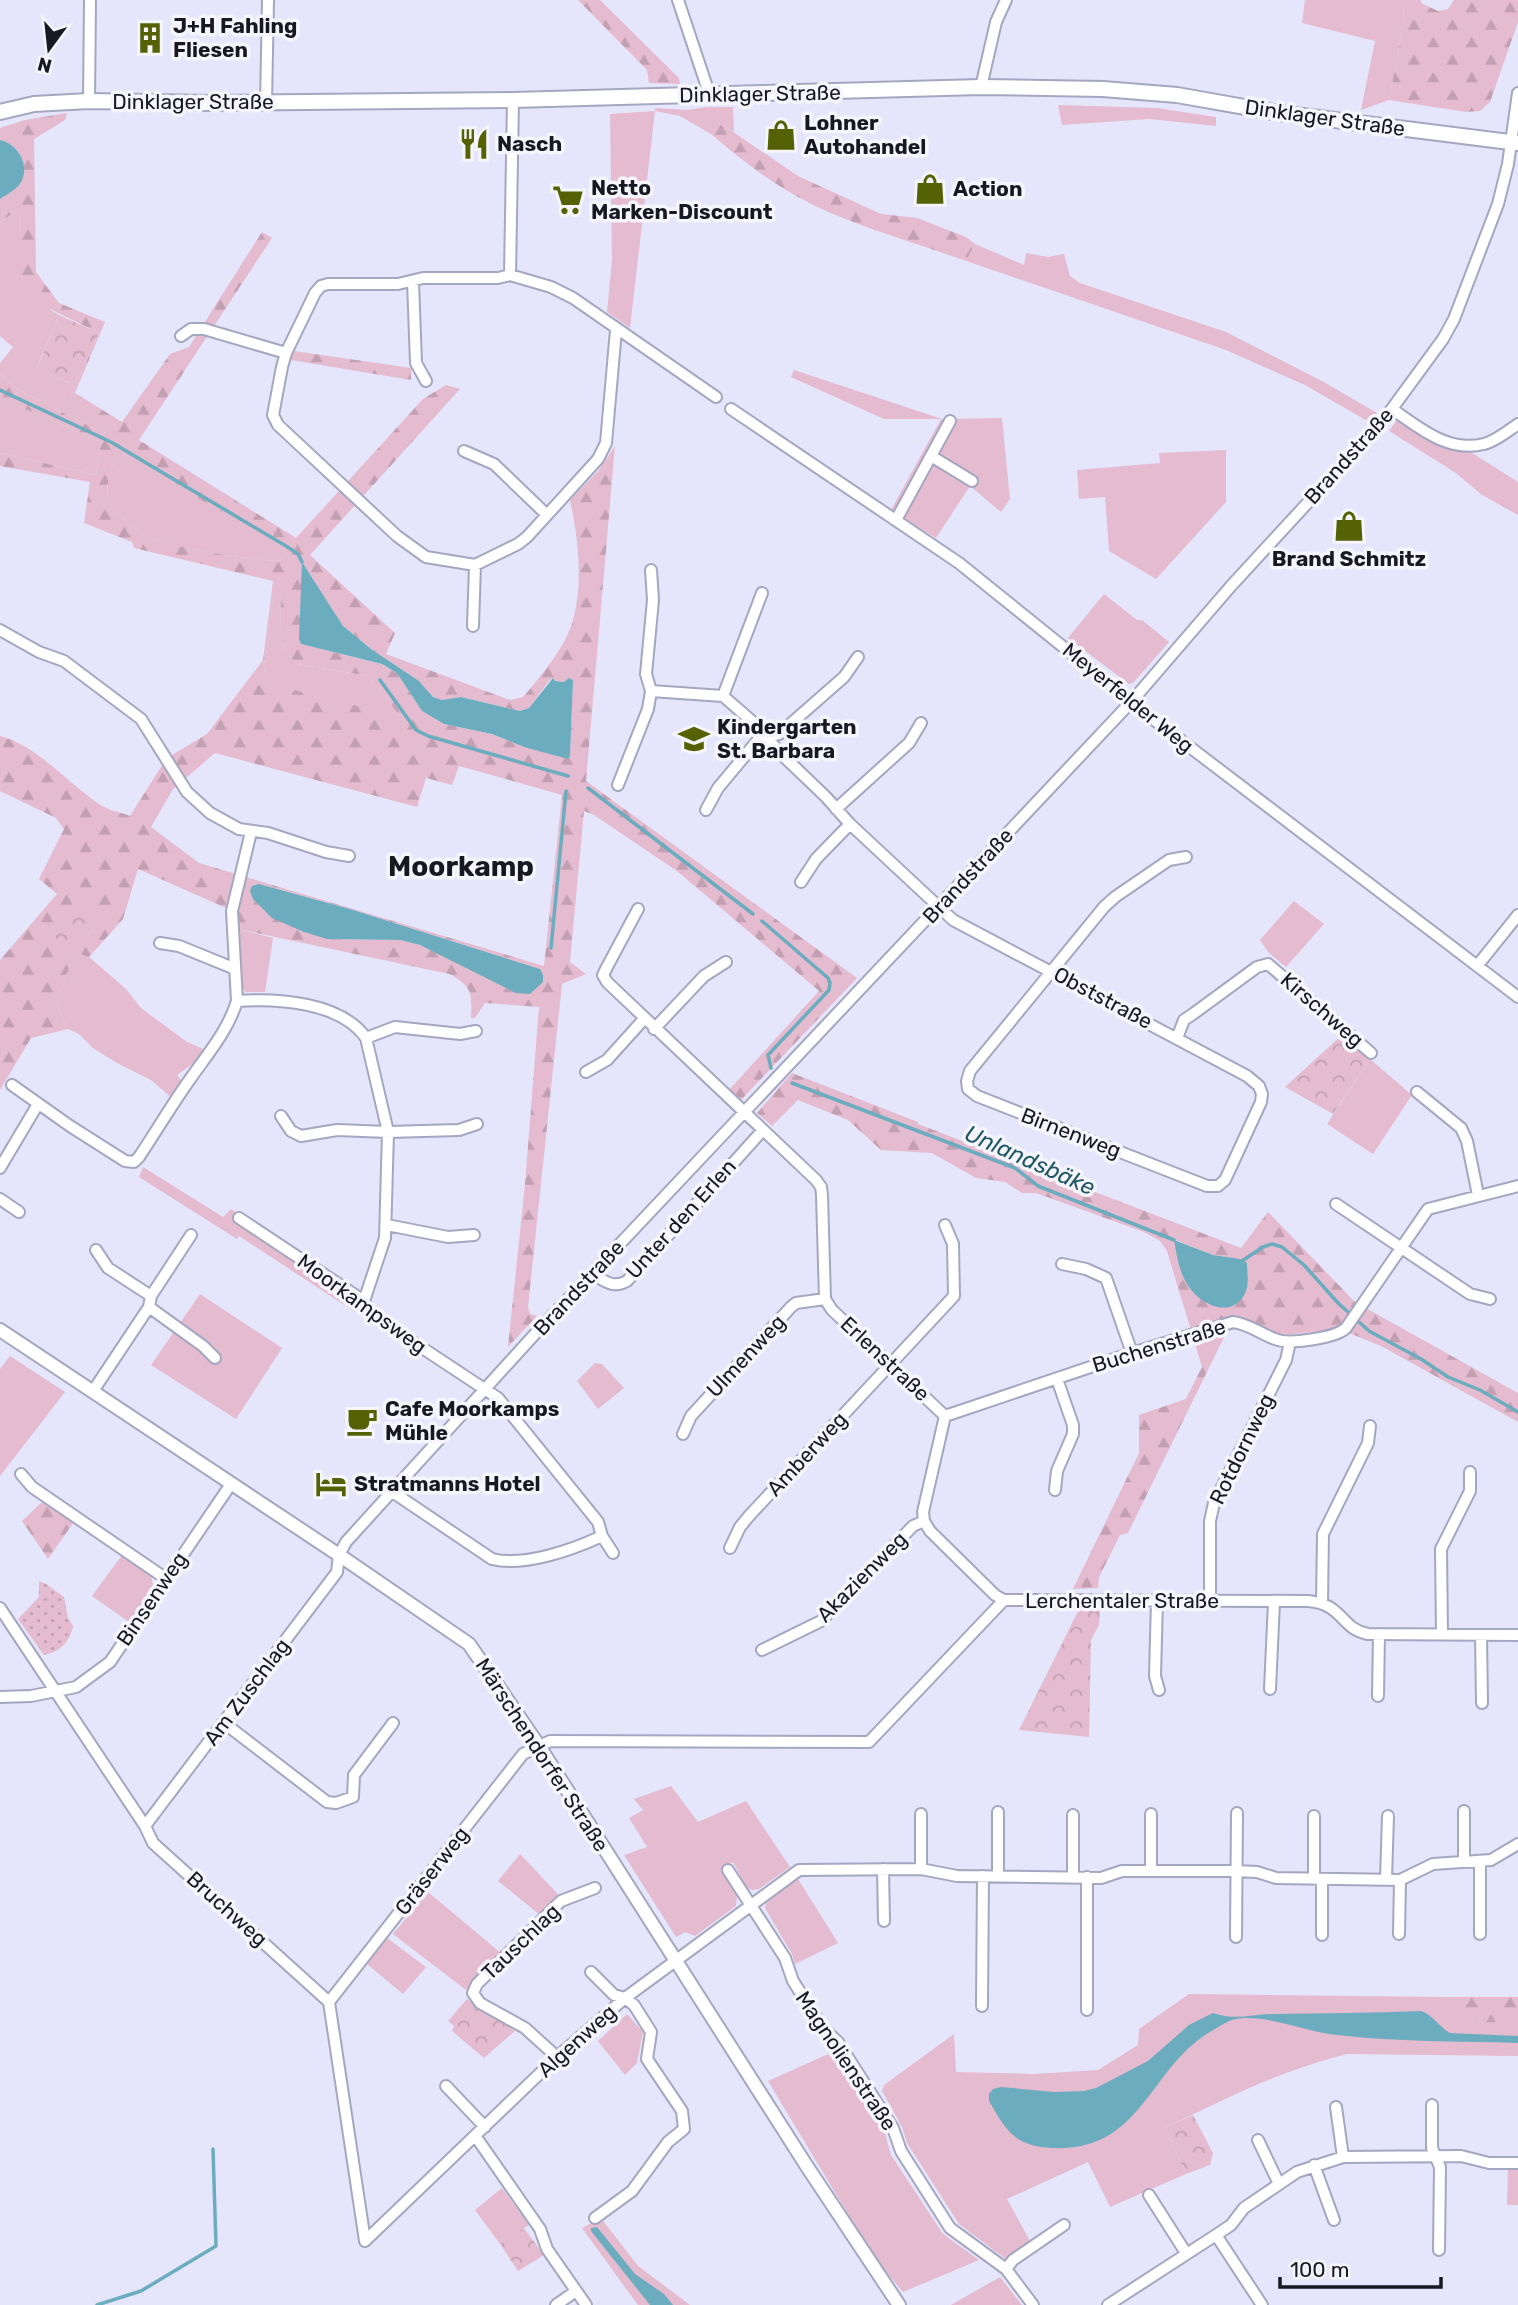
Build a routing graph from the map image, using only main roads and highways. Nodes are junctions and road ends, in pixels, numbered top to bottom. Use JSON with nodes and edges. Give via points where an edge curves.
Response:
{"nodes":[{"id":1,"x":0,"y":112,"type":"edge"},
{"id":2,"x":1514,"y":143,"type":"edge"}],
"edges":[{"from":1,"to":2,"type":"main road","name":"Dinklager Straße","via":[[34,104],[89,101],[266,103],[1104,89],[1177,95]]}]}
